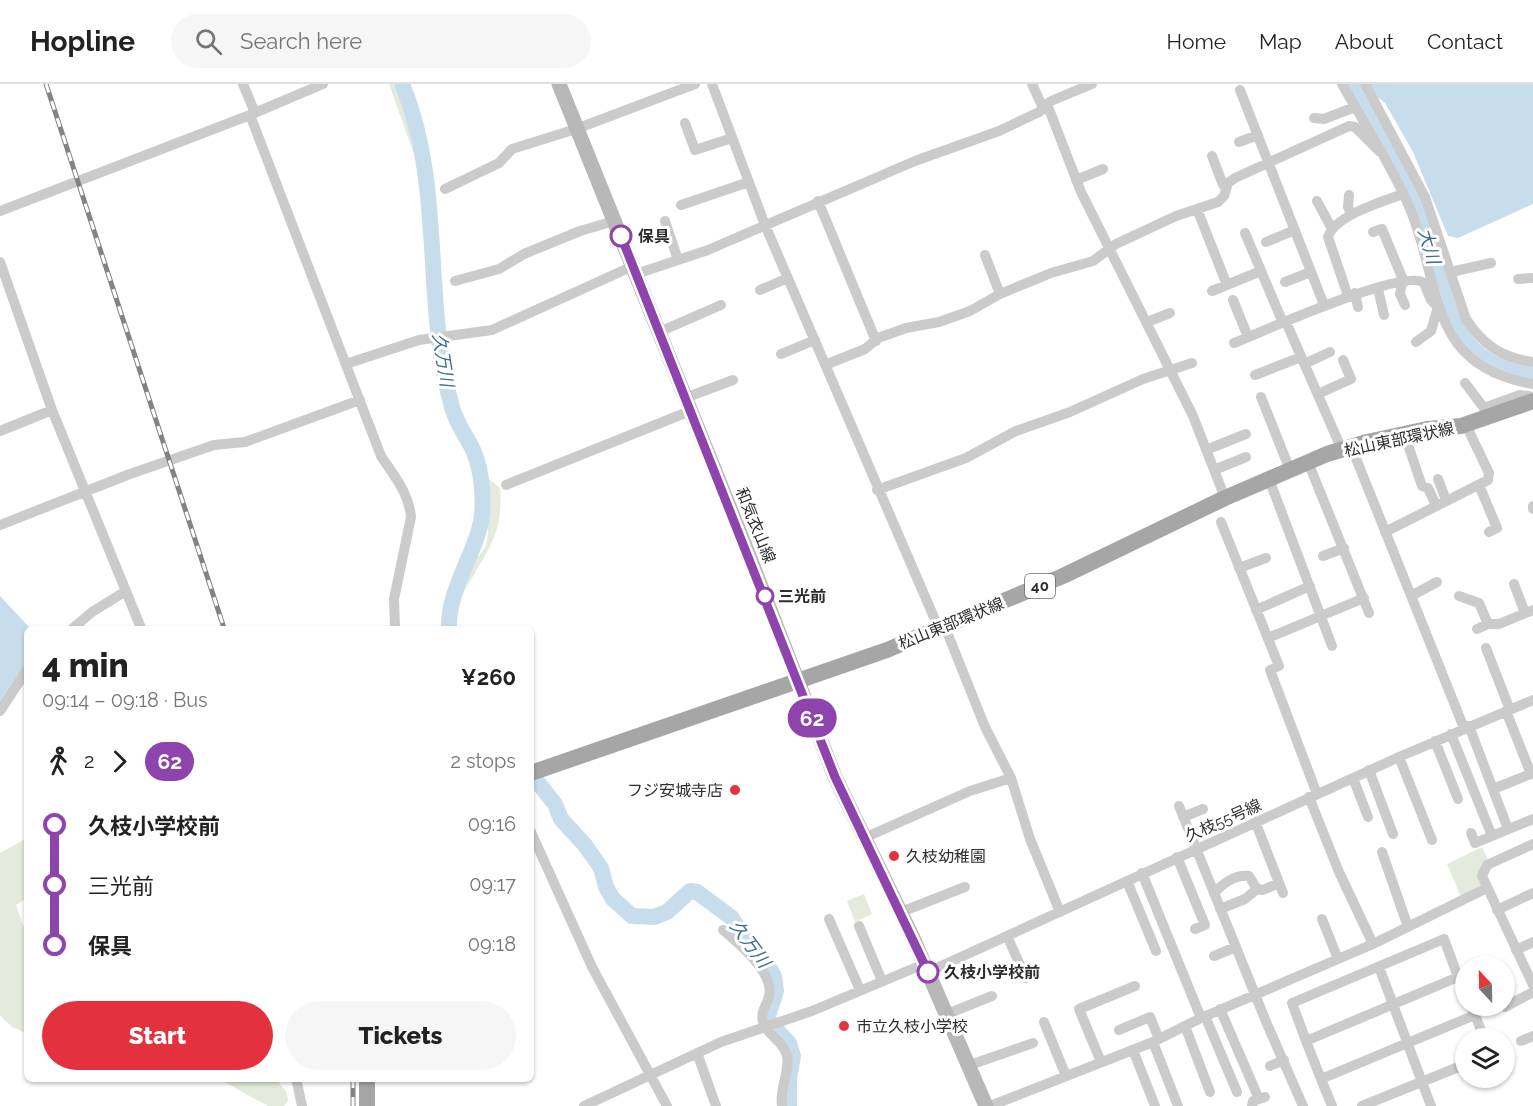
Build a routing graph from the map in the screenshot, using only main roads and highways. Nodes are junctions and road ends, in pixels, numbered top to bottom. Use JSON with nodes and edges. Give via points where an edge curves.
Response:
{"nodes":[{"id":1,"x":559,"y":84,"type":"edge"},
{"id":2,"x":1533,"y":400,"type":"edge"},
{"id":3,"x":798,"y":681,"type":"junction"},
{"id":4,"x":537,"y":771,"type":"edge"},
{"id":5,"x":367,"y":1082,"type":"edge"},
{"id":6,"x":368,"y":1106,"type":"edge"},
{"id":7,"x":988,"y":1106,"type":"edge"}],
"edges":[{"from":1,"to":3,"type":"main road","name":"和気衣山線"},
{"from":2,"to":3,"type":"main road","name":"松山東部環状線","number":"40","via":[[1466,425],[1427,429],[1346,448],[1308,462],[942,628]]},
{"from":3,"to":4,"type":"main road","name":"松山東部環状線","number":"40"},
{"from":3,"to":7,"type":"main road","name":"和気衣山線","via":[[835,777]]},
{"from":5,"to":6,"type":"main road"}]}
